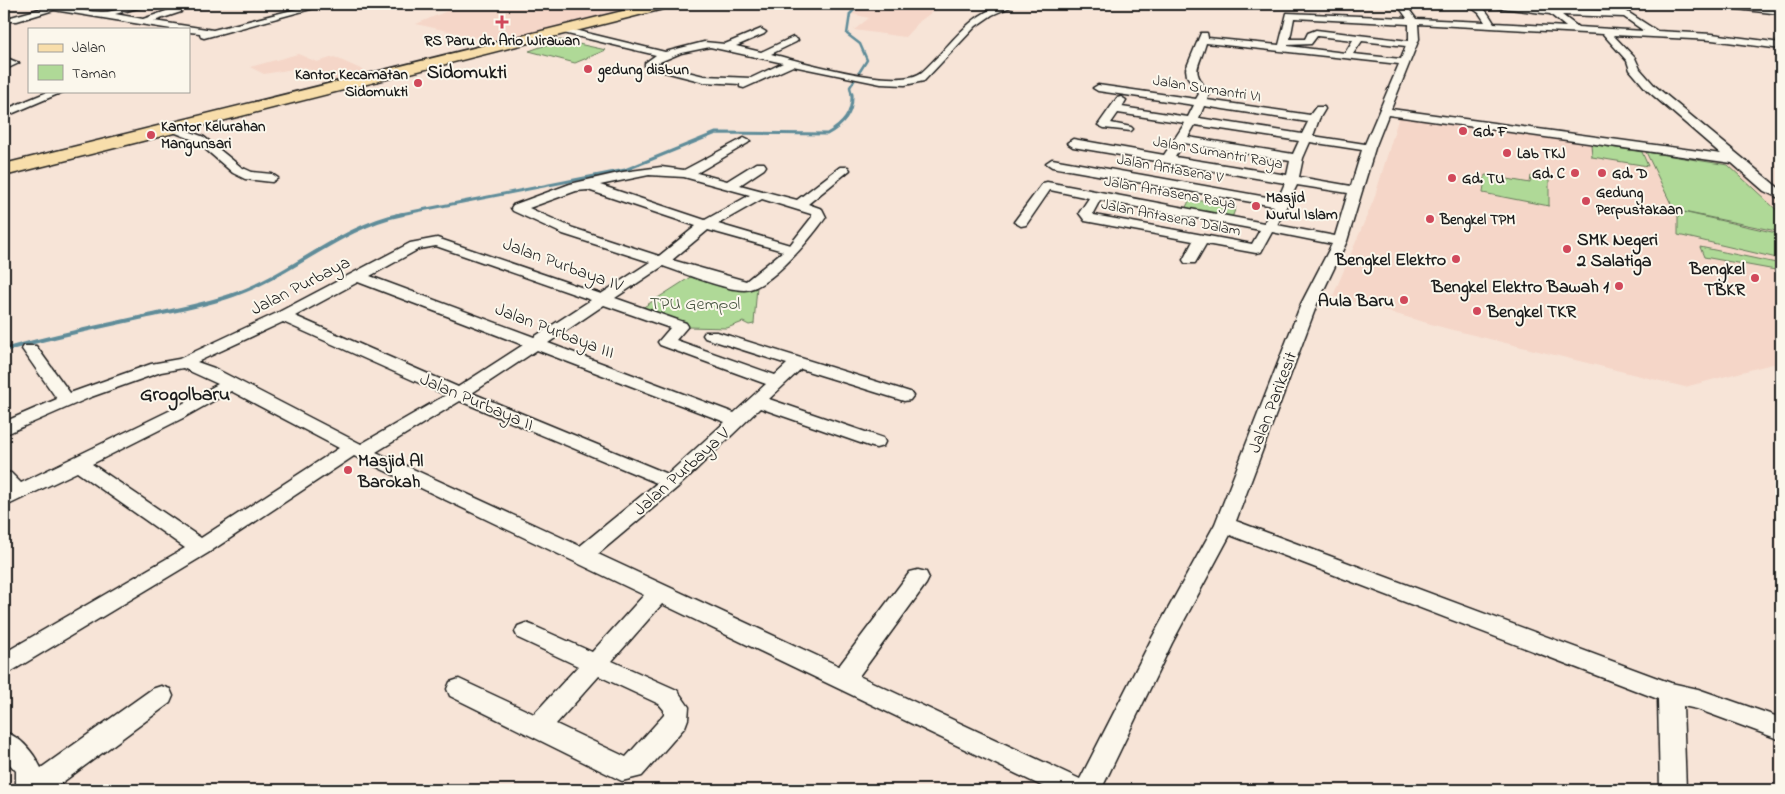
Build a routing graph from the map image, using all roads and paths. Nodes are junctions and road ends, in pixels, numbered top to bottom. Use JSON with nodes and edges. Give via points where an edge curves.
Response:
{"nodes":[{"id":1,"x":32,"y":4,"type":"edge"},
{"id":2,"x":142,"y":4,"type":"edge"},
{"id":3,"x":325,"y":4,"type":"edge"},
{"id":4,"x":666,"y":4,"type":"edge"},
{"id":5,"x":1013,"y":4,"type":"edge"},
{"id":6,"x":1401,"y":4,"type":"edge"},
{"id":7,"x":1471,"y":4,"type":"edge"},
{"id":8,"x":1494,"y":4,"type":"edge"},
{"id":9,"x":1612,"y":4,"type":"edge"},
{"id":10,"x":1719,"y":4,"type":"edge"},
{"id":11,"x":99,"y":6,"type":"dead end"},
{"id":12,"x":1336,"y":6,"type":"dead end"},
{"id":13,"x":55,"y":8,"type":"junction"},
{"id":14,"x":178,"y":10,"type":"dead end"},
{"id":15,"x":76,"y":11,"type":"junction"},
{"id":16,"x":1781,"y":11,"type":"edge"},
{"id":17,"x":1553,"y":12,"type":"junction"},
{"id":18,"x":1626,"y":14,"type":"junction"},
{"id":19,"x":102,"y":15,"type":"junction"},
{"id":20,"x":1342,"y":17,"type":"junction"},
{"id":21,"x":14,"y":19,"type":"dead end"},
{"id":22,"x":142,"y":21,"type":"junction"},
{"id":23,"x":1413,"y":22,"type":"junction"},
{"id":24,"x":1492,"y":26,"type":"junction"},
{"id":25,"x":185,"y":28,"type":"edge"},
{"id":26,"x":190,"y":29,"type":"edge"},
{"id":27,"x":1575,"y":29,"type":"junction"},
{"id":28,"x":562,"y":30,"type":"junction"},
{"id":29,"x":761,"y":32,"type":"dead end"},
{"id":30,"x":1605,"y":32,"type":"junction"},
{"id":31,"x":215,"y":33,"type":"junction"},
{"id":32,"x":1655,"y":34,"type":"junction"},
{"id":33,"x":1358,"y":38,"type":"junction"},
{"id":34,"x":190,"y":39,"type":"edge"},
{"id":35,"x":793,"y":40,"type":"dead end"},
{"id":36,"x":1412,"y":44,"type":"junction"},
{"id":37,"x":1284,"y":45,"type":"junction"},
{"id":38,"x":1781,"y":46,"type":"edge"},
{"id":39,"x":726,"y":47,"type":"junction"},
{"id":40,"x":667,"y":55,"type":"junction"},
{"id":41,"x":762,"y":55,"type":"junction"},
{"id":42,"x":1347,"y":56,"type":"junction"},
{"id":43,"x":4,"y":60,"type":"edge"},
{"id":44,"x":793,"y":62,"type":"junction"},
{"id":45,"x":1405,"y":62,"type":"junction"},
{"id":46,"x":4,"y":67,"type":"edge"},
{"id":47,"x":1098,"y":88,"type":"dead end"},
{"id":48,"x":58,"y":92,"type":"edge"},
{"id":49,"x":1126,"y":92,"type":"junction"},
{"id":50,"x":1200,"y":103,"type":"junction"},
{"id":51,"x":1116,"y":108,"type":"junction"},
{"id":52,"x":1320,"y":109,"type":"dead end"},
{"id":53,"x":1385,"y":111,"type":"junction"},
{"id":54,"x":1139,"y":112,"type":"junction"},
{"id":55,"x":4,"y":114,"type":"edge"},
{"id":56,"x":1313,"y":119,"type":"junction"},
{"id":57,"x":1192,"y":121,"type":"junction"},
{"id":58,"x":175,"y":126,"type":"junction"},
{"id":59,"x":1127,"y":129,"type":"junction"},
{"id":60,"x":1305,"y":137,"type":"junction"},
{"id":61,"x":1181,"y":139,"type":"junction"},
{"id":62,"x":744,"y":141,"type":"dead end"},
{"id":63,"x":1073,"y":143,"type":"dead end"},
{"id":64,"x":1369,"y":148,"type":"junction"},
{"id":65,"x":1113,"y":150,"type":"junction"},
{"id":66,"x":1297,"y":158,"type":"junction"},
{"id":67,"x":1167,"y":160,"type":"junction"},
{"id":68,"x":1735,"y":160,"type":"junction"},
{"id":69,"x":1052,"y":164,"type":"dead end"},
{"id":70,"x":760,"y":166,"type":"dead end"},
{"id":71,"x":1202,"y":166,"type":"junction"},
{"id":72,"x":4,"y":170,"type":"edge"},
{"id":73,"x":844,"y":170,"type":"dead end"},
{"id":74,"x":686,"y":174,"type":"junction"},
{"id":75,"x":272,"y":178,"type":"dead end"},
{"id":76,"x":1292,"y":181,"type":"junction"},
{"id":77,"x":581,"y":186,"type":"junction"},
{"id":78,"x":729,"y":186,"type":"junction"},
{"id":79,"x":1191,"y":188,"type":"junction"},
{"id":80,"x":1357,"y":192,"type":"junction"},
{"id":81,"x":1781,"y":195,"type":"edge"},
{"id":82,"x":760,"y":196,"type":"junction"},
{"id":83,"x":1096,"y":196,"type":"junction"},
{"id":84,"x":1282,"y":204,"type":"junction"},
{"id":85,"x":799,"y":205,"type":"junction"},
{"id":86,"x":1179,"y":210,"type":"junction"},
{"id":87,"x":1021,"y":222,"type":"dead end"},
{"id":88,"x":706,"y":226,"type":"junction"},
{"id":89,"x":1268,"y":227,"type":"junction"},
{"id":90,"x":1340,"y":241,"type":"junction"},
{"id":91,"x":432,"y":242,"type":"joint"},
{"id":92,"x":793,"y":250,"type":"junction"},
{"id":93,"x":662,"y":261,"type":"junction"},
{"id":94,"x":359,"y":277,"type":"junction"},
{"id":95,"x":602,"y":300,"type":"junction"},
{"id":96,"x":283,"y":316,"type":"junction"},
{"id":97,"x":711,"y":335,"type":"dead end"},
{"id":98,"x":536,"y":344,"type":"junction"},
{"id":99,"x":30,"y":349,"type":"dead end"},
{"id":100,"x":798,"y":362,"type":"junction"},
{"id":101,"x":184,"y":363,"type":"junction"},
{"id":102,"x":778,"y":382,"type":"junction"},
{"id":103,"x":230,"y":384,"type":"junction"},
{"id":104,"x":458,"y":394,"type":"junction"},
{"id":105,"x":904,"y":396,"type":"dead end"},
{"id":106,"x":67,"y":401,"type":"junction"},
{"id":107,"x":757,"y":402,"type":"junction"},
{"id":108,"x":737,"y":420,"type":"junction"},
{"id":109,"x":4,"y":429,"type":"edge"},
{"id":110,"x":876,"y":442,"type":"dead end"},
{"id":111,"x":358,"y":450,"type":"junction"},
{"id":112,"x":77,"y":463,"type":"junction"},
{"id":113,"x":4,"y":478,"type":"edge"},
{"id":114,"x":671,"y":482,"type":"junction"},
{"id":115,"x":11,"y":496,"type":"edge"},
{"id":116,"x":1225,"y":525,"type":"junction"},
{"id":117,"x":201,"y":548,"type":"junction"},
{"id":118,"x":581,"y":557,"type":"junction"},
{"id":119,"x":918,"y":578,"type":"dead end"},
{"id":120,"x":659,"y":593,"type":"junction"},
{"id":121,"x":526,"y":632,"type":"dead end"},
{"id":122,"x":4,"y":664,"type":"edge"},
{"id":123,"x":594,"y":664,"type":"junction"},
{"id":124,"x":842,"y":679,"type":"junction"},
{"id":125,"x":459,"y":688,"type":"dead end"},
{"id":126,"x":1670,"y":693,"type":"junction"},
{"id":127,"x":161,"y":696,"type":"dead end"},
{"id":128,"x":537,"y":728,"type":"junction"},
{"id":129,"x":1781,"y":730,"type":"edge"},
{"id":130,"x":4,"y":742,"type":"edge"},
{"id":131,"x":30,"y":790,"type":"edge"},
{"id":132,"x":1077,"y":790,"type":"edge"},
{"id":133,"x":1088,"y":790,"type":"edge"},
{"id":134,"x":1673,"y":790,"type":"edge"}],
"edges":[{"from":1,"to":13,"type":"street"},
{"from":2,"to":19,"type":"street"},
{"from":3,"to":31,"type":"street"},
{"from":4,"to":28,"type":"main road"},
{"from":5,"to":44,"type":"street","via":[[977,19],[920,79],[902,83],[867,79]]},
{"from":6,"to":23,"type":"street"},
{"from":7,"to":24,"type":"street"},
{"from":8,"to":17,"type":"street"},
{"from":9,"to":18,"type":"street"},
{"from":10,"to":16,"type":"street"},
{"from":11,"to":15,"type":"street"},
{"from":12,"to":20,"type":"street"},
{"from":13,"to":15,"type":"street"},
{"from":13,"to":21,"type":"street"},
{"from":14,"to":22,"type":"street"},
{"from":15,"to":19,"type":"street"},
{"from":17,"to":18,"type":"street"},
{"from":17,"to":27,"type":"street"},
{"from":18,"to":32,"type":"street"},
{"from":19,"to":22,"type":"street"},
{"from":20,"to":23,"type":"street"},
{"from":20,"to":37,"type":"street","via":[[1290,15]]},
{"from":22,"to":25,"type":"street"},
{"from":23,"to":24,"type":"street"},
{"from":23,"to":36,"type":"street","name":"Jalan Parikesit"},
{"from":24,"to":27,"type":"street"},
{"from":26,"to":31,"type":"street"},
{"from":27,"to":30,"type":"street"},
{"from":28,"to":40,"type":"street"},
{"from":28,"to":58,"type":"main road"},
{"from":29,"to":39,"type":"street"},
{"from":30,"to":32,"type":"street"},
{"from":30,"to":68,"type":"street","via":[[1632,60],[1635,70],[1651,88]]},
{"from":31,"to":34,"type":"street"},
{"from":32,"to":38,"type":"street"},
{"from":33,"to":36,"type":"street"},
{"from":33,"to":37,"type":"street","via":[[1316,33],[1311,34],[1308,42]]},
{"from":33,"to":42,"type":"street"},
{"from":35,"to":41,"type":"street"},
{"from":36,"to":45,"type":"street","name":"Jalan Parikesit"},
{"from":37,"to":42,"type":"street"},
{"from":37,"to":50,"type":"street","via":[[1203,37],[1191,69],[1204,94]]},
{"from":39,"to":40,"type":"street","via":[[696,44]]},
{"from":39,"to":41,"type":"street"},
{"from":40,"to":44,"type":"street","via":[[648,65],[728,88],[753,81]]},
{"from":41,"to":44,"type":"street"},
{"from":42,"to":45,"type":"street"},
{"from":43,"to":46,"type":"street","via":[[14,63]]},
{"from":45,"to":53,"type":"street","name":"Jalan Parikesit"},
{"from":47,"to":49,"type":"street","name":"Jalan Sumantri VI"},
{"from":48,"to":55,"type":"street"},
{"from":49,"to":50,"type":"street","name":"Jalan Sumantri VI"},
{"from":49,"to":51,"type":"street"},
{"from":50,"to":56,"type":"street","name":"Jalan Sumantri VI"},
{"from":50,"to":57,"type":"street"},
{"from":51,"to":54,"type":"street"},
{"from":51,"to":59,"type":"street","via":[[1104,126]]},
{"from":52,"to":56,"type":"street"},
{"from":53,"to":64,"type":"street","name":"Jalan Parikesit"},
{"from":53,"to":68,"type":"street"},
{"from":54,"to":57,"type":"street"},
{"from":54,"to":59,"type":"street"},
{"from":56,"to":60,"type":"street"},
{"from":57,"to":60,"type":"street"},
{"from":57,"to":61,"type":"street"},
{"from":58,"to":72,"type":"main road"},
{"from":58,"to":75,"type":"street","via":[[200,139],[237,170],[249,176]]},
{"from":59,"to":65,"type":"street"},
{"from":60,"to":64,"type":"street"},
{"from":60,"to":66,"type":"street"},
{"from":61,"to":66,"type":"street"},
{"from":61,"to":67,"type":"street"},
{"from":62,"to":74,"type":"street"},
{"from":63,"to":65,"type":"street","name":"Jalan Sumantri Raya"},
{"from":64,"to":80,"type":"street","name":"Jalan Parikesit"},
{"from":65,"to":67,"type":"street","name":"Jalan Sumantri Raya"},
{"from":66,"to":76,"type":"street"},
{"from":67,"to":71,"type":"street","name":"Jalan Sumantri Raya"},
{"from":68,"to":81,"type":"street"},
{"from":69,"to":79,"type":"street","name":"Jalan Antasena V"},
{"from":70,"to":78,"type":"street"},
{"from":71,"to":76,"type":"street","name":"Jalan Sumantri Raya"},
{"from":71,"to":79,"type":"street"},
{"from":73,"to":85,"type":"street"},
{"from":74,"to":77,"type":"street","via":[[650,171]]},
{"from":74,"to":78,"type":"street"},
{"from":76,"to":80,"type":"street","name":"Jalan Sumantri Raya"},
{"from":76,"to":84,"type":"street"},
{"from":77,"to":88,"type":"street","via":[[599,189]]},
{"from":77,"to":93,"type":"street","via":[[518,208],[568,231]]},
{"from":78,"to":82,"type":"street"},
{"from":79,"to":84,"type":"street","name":"Jalan Antasena V"},
{"from":79,"to":86,"type":"street"},
{"from":80,"to":90,"type":"street","name":"Jalan Parikesit"},
{"from":82,"to":85,"type":"street"},
{"from":82,"to":88,"type":"street"},
{"from":83,"to":86,"type":"street","name":"Jalan Antasena Raya"},
{"from":83,"to":87,"type":"street","name":"Jalan Antasena Raya","via":[[1048,186]]},
{"from":83,"to":89,"type":"street","name":"Jalan Antasena Dalam","via":[[1086,213],[1090,218],[1126,225],[1121,232],[1196,249],[1253,247]]},
{"from":84,"to":89,"type":"street"},
{"from":85,"to":92,"type":"street","via":[[817,212],[819,217]]},
{"from":86,"to":89,"type":"street","name":"Jalan Antasena Raya"},
{"from":88,"to":92,"type":"street"},
{"from":88,"to":93,"type":"street"},
{"from":89,"to":90,"type":"street","name":"Jalan Antasena Raya"},
{"from":90,"to":116,"type":"street","name":"Jalan Parikesit","via":[[1309,304]]},
{"from":91,"to":94,"type":"street","name":"Jalan Purbaya","via":[[415,246]]},
{"from":91,"to":95,"type":"street","name":"Jalan Purbaya IV","via":[[445,243]]},
{"from":92,"to":93,"type":"street","via":[[753,284],[746,286]]},
{"from":93,"to":95,"type":"street"},
{"from":94,"to":96,"type":"street","name":"Jalan Purbaya"},
{"from":94,"to":98,"type":"street","name":"Jalan Purbaya III"},
{"from":95,"to":98,"type":"street"},
{"from":95,"to":102,"type":"street","name":"Jalan Purbaya IV","via":[[681,326],[666,342]]},
{"from":96,"to":101,"type":"street","name":"Jalan Purbaya"},
{"from":96,"to":104,"type":"street","name":"Jalan Purbaya II"},
{"from":97,"to":100,"type":"street"},
{"from":98,"to":104,"type":"street"},
{"from":98,"to":108,"type":"street","name":"Jalan Purbaya III"},
{"from":99,"to":106,"type":"street"},
{"from":100,"to":102,"type":"street","name":"Jalan Purbaya V"},
{"from":100,"to":105,"type":"street"},
{"from":101,"to":103,"type":"street"},
{"from":101,"to":106,"type":"street","via":[[135,374]]},
{"from":102,"to":107,"type":"street","name":"Jalan Purbaya V"},
{"from":103,"to":111,"type":"street"},
{"from":103,"to":112,"type":"street"},
{"from":104,"to":111,"type":"street"},
{"from":104,"to":114,"type":"street","name":"Jalan Purbaya II"},
{"from":106,"to":109,"type":"street"},
{"from":107,"to":108,"type":"street","name":"Jalan Purbaya V"},
{"from":107,"to":110,"type":"street"},
{"from":108,"to":114,"type":"street","name":"Jalan Purbaya V"},
{"from":111,"to":117,"type":"street"},
{"from":111,"to":118,"type":"street"},
{"from":112,"to":115,"type":"street"},
{"from":112,"to":117,"type":"street"},
{"from":113,"to":115,"type":"street"},
{"from":114,"to":118,"type":"street","name":"Jalan Purbaya V"},
{"from":116,"to":126,"type":"street"},
{"from":116,"to":133,"type":"street","name":"Jalan Parikesit","via":[[1161,642]]},
{"from":117,"to":122,"type":"street"},
{"from":118,"to":120,"type":"street"},
{"from":119,"to":124,"type":"street"},
{"from":120,"to":123,"type":"street"},
{"from":120,"to":124,"type":"street"},
{"from":121,"to":123,"type":"street"},
{"from":123,"to":128,"type":"street"},
{"from":123,"to":128,"type":"street","via":[[668,697],[677,707],[676,719],[633,768],[622,768]]},
{"from":124,"to":132,"type":"street"},
{"from":125,"to":128,"type":"street"},
{"from":126,"to":129,"type":"street","via":[[1698,699]]},
{"from":126,"to":134,"type":"street"},
{"from":127,"to":131,"type":"street"},
{"from":130,"to":131,"type":"street","via":[[26,761]]}]}
